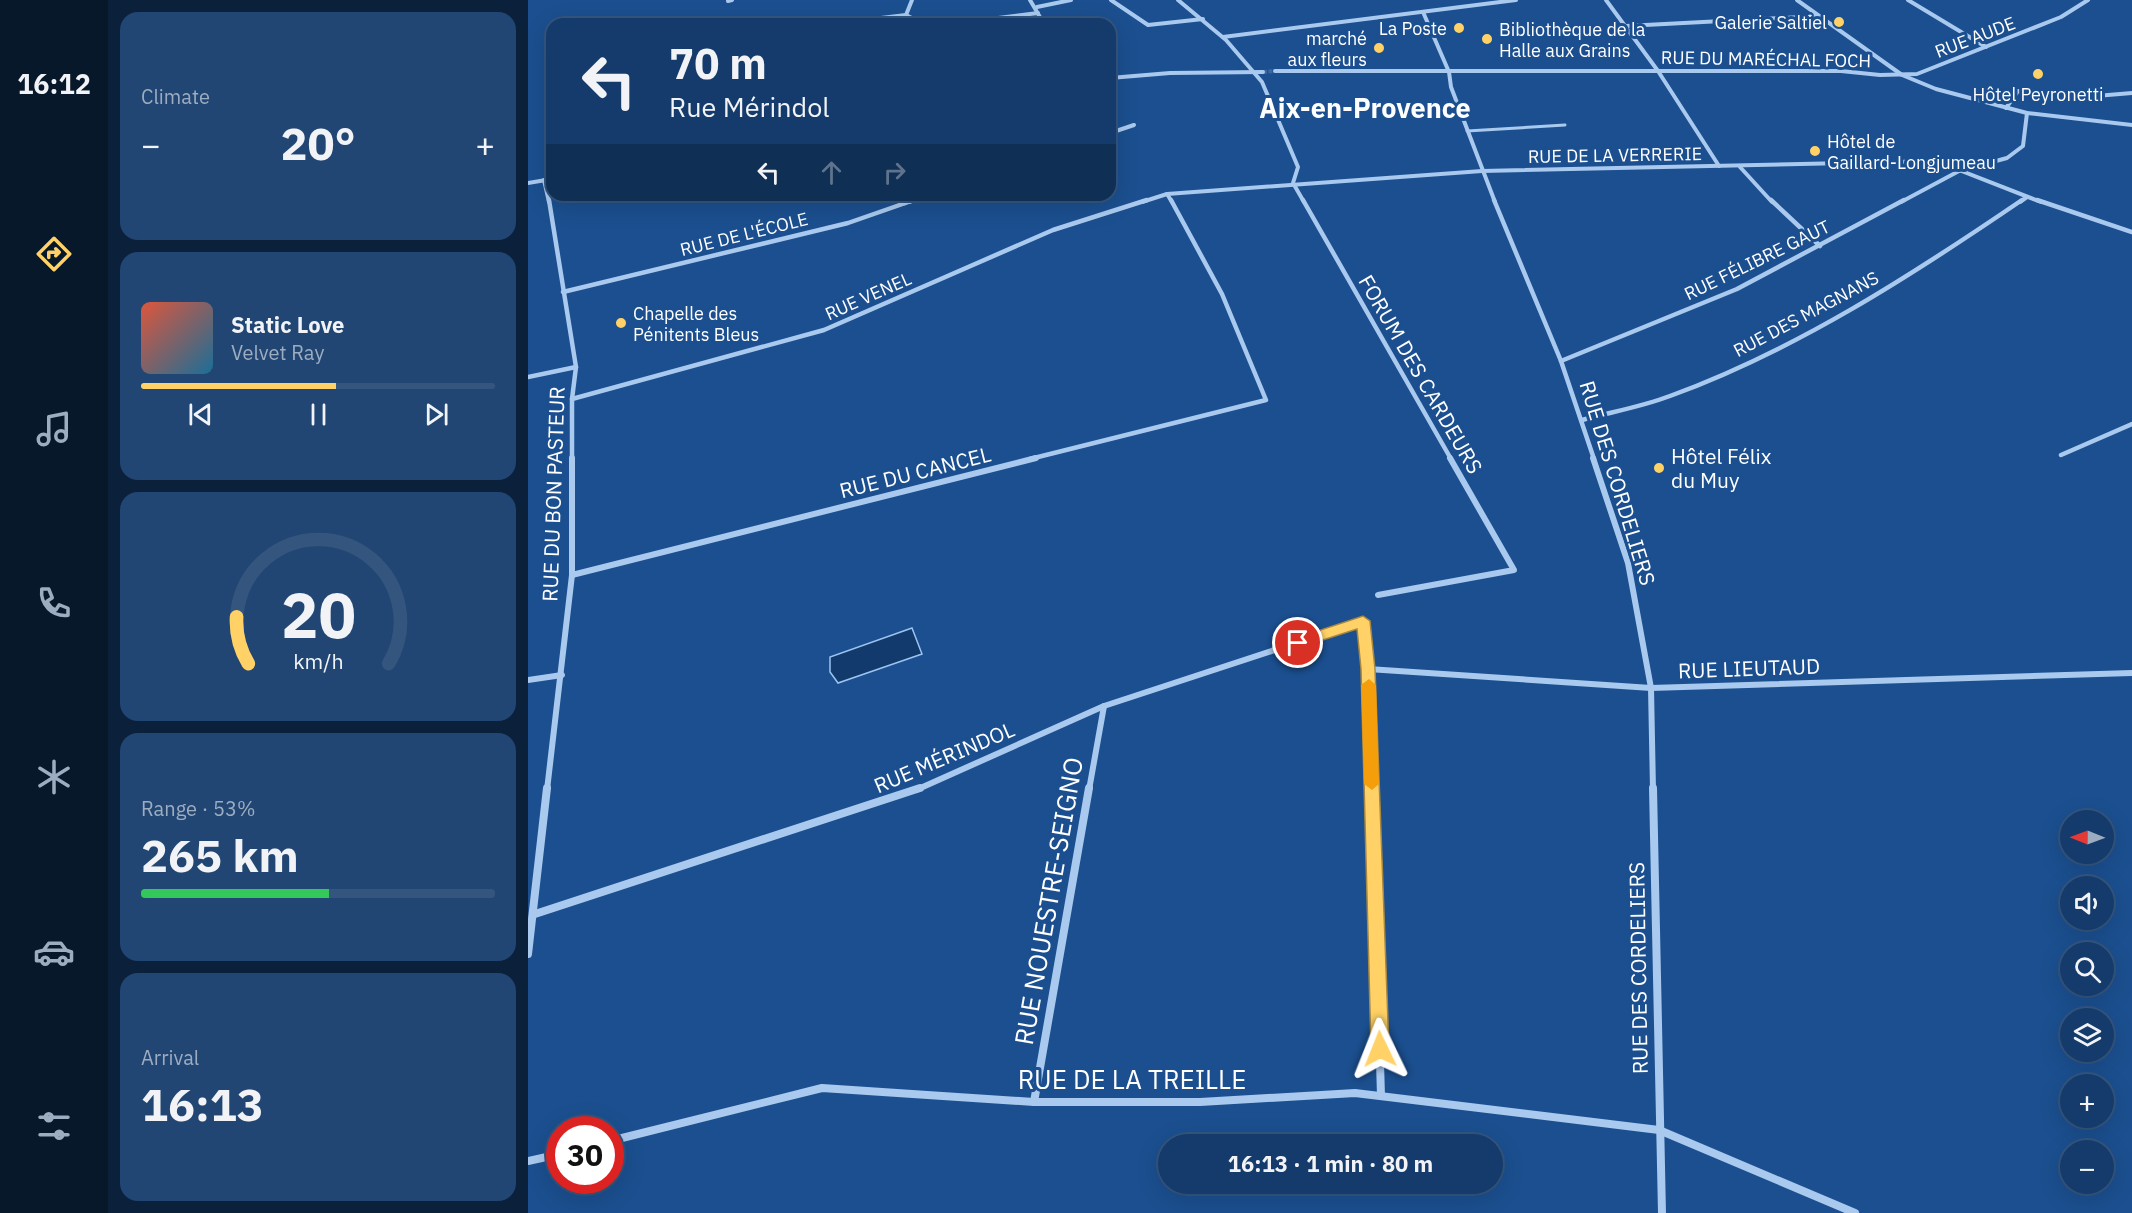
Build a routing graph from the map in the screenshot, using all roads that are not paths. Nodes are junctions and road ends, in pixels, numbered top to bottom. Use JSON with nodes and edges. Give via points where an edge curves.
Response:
{"nodes":[{"id":1,"x":912,"y":0,"type":"edge"},
{"id":2,"x":1030,"y":0,"type":"edge"},
{"id":3,"x":1071,"y":0,"type":"edge"},
{"id":4,"x":1111,"y":0,"type":"edge"},
{"id":5,"x":1178,"y":0,"type":"edge"},
{"id":6,"x":1516,"y":0,"type":"edge"},
{"id":7,"x":1606,"y":0,"type":"edge"},
{"id":8,"x":1797,"y":0,"type":"edge"},
{"id":9,"x":1908,"y":0,"type":"edge"},
{"id":10,"x":2088,"y":0,"type":"edge"},
{"id":11,"x":1036,"y":7,"type":"junction"},
{"id":12,"x":1424,"y":12,"type":"junction"},
{"id":13,"x":1038,"y":13,"type":"junction"},
{"id":14,"x":906,"y":15,"type":"junction"},
{"id":15,"x":1821,"y":16,"type":"junction"},
{"id":16,"x":881,"y":18,"type":"edge"},
{"id":17,"x":912,"y":18,"type":"edge"},
{"id":18,"x":998,"y":18,"type":"edge"},
{"id":19,"x":1041,"y":18,"type":"edge"},
{"id":20,"x":1203,"y":19,"type":"junction"},
{"id":21,"x":1626,"y":26,"type":"junction"},
{"id":22,"x":1223,"y":37,"type":"junction"},
{"id":23,"x":1986,"y":47,"type":"junction"},
{"id":24,"x":1275,"y":71,"type":"tunnel mouth"},
{"id":25,"x":1658,"y":71,"type":"junction"},
{"id":26,"x":1251,"y":72,"type":"junction"},
{"id":27,"x":1263,"y":72,"type":"tunnel mouth"},
{"id":28,"x":1449,"y":72,"type":"junction"},
{"id":29,"x":1902,"y":75,"type":"junction"},
{"id":30,"x":1116,"y":78,"type":"edge"},
{"id":31,"x":2132,"y":93,"type":"edge"},
{"id":32,"x":2006,"y":108,"type":"junction"},
{"id":33,"x":2026,"y":113,"type":"junction"},
{"id":34,"x":1134,"y":125,"type":"dead end"},
{"id":35,"x":1565,"y":125,"type":"dead end"},
{"id":36,"x":2132,"y":125,"type":"edge"},
{"id":37,"x":1116,"y":131,"type":"edge"},
{"id":38,"x":1467,"y":131,"type":"junction"},
{"id":39,"x":1719,"y":166,"type":"junction"},
{"id":40,"x":1740,"y":167,"type":"junction"},
{"id":41,"x":1482,"y":171,"type":"junction"},
{"id":42,"x":1959,"y":171,"type":"junction"},
{"id":43,"x":544,"y":180,"type":"joint"},
{"id":44,"x":528,"y":183,"type":"edge"},
{"id":45,"x":1293,"y":183,"type":"junction"},
{"id":46,"x":546,"y":188,"type":"edge"},
{"id":47,"x":1167,"y":194,"type":"junction"},
{"id":48,"x":2027,"y":197,"type":"junction"},
{"id":49,"x":549,"y":201,"type":"edge"},
{"id":50,"x":911,"y":201,"type":"edge"},
{"id":51,"x":905,"y":203,"type":"joint"},
{"id":52,"x":2132,"y":232,"type":"edge"},
{"id":53,"x":1820,"y":246,"type":"junction"},
{"id":54,"x":563,"y":292,"type":"junction"},
{"id":55,"x":1561,"y":361,"type":"junction"},
{"id":56,"x":576,"y":367,"type":"junction"},
{"id":57,"x":528,"y":377,"type":"edge"},
{"id":58,"x":572,"y":399,"type":"junction"},
{"id":59,"x":1582,"y":420,"type":"junction"},
{"id":60,"x":2132,"y":424,"type":"edge"},
{"id":61,"x":2061,"y":455,"type":"dead end"},
{"id":62,"x":572,"y":575,"type":"junction"},
{"id":63,"x":1378,"y":595,"type":"dead end"},
{"id":64,"x":1368,"y":669,"type":"junction"},
{"id":65,"x":2132,"y":674,"type":"edge"},
{"id":66,"x":562,"y":675,"type":"junction"},
{"id":67,"x":528,"y":680,"type":"edge"},
{"id":68,"x":1651,"y":688,"type":"junction"},
{"id":69,"x":1104,"y":706,"type":"junction"},
{"id":70,"x":531,"y":915,"type":"edge"},
{"id":71,"x":528,"y":954,"type":"edge"},
{"id":72,"x":1381,"y":1096,"type":"junction"},
{"id":73,"x":1034,"y":1102,"type":"junction"},
{"id":74,"x":1659,"y":1130,"type":"junction"},
{"id":75,"x":624,"y":1138,"type":"edge"},
{"id":76,"x":546,"y":1157,"type":"edge"},
{"id":77,"x":528,"y":1161,"type":"edge"},
{"id":78,"x":1662,"y":1213,"type":"edge"},
{"id":79,"x":1855,"y":1213,"type":"edge"}],
"edges":[{"from":1,"to":14,"type":"street"},
{"from":2,"to":11,"type":"street"},
{"from":3,"to":11,"type":"street"},
{"from":4,"to":20,"type":"street","via":[[1148,25]]},
{"from":5,"to":20,"type":"street","name":"FORUM DES CARDEURS"},
{"from":6,"to":12,"type":"street"},
{"from":7,"to":21,"type":"street"},
{"from":8,"to":15,"type":"street"},
{"from":9,"to":23,"type":"street"},
{"from":10,"to":23,"type":"street","name":"RUE AUDE","via":[[2061,17]]},
{"from":11,"to":13,"type":"street"},
{"from":12,"to":22,"type":"street"},
{"from":12,"to":28,"type":"street","name":"RUE DES CORDELIERS"},
{"from":13,"to":18,"type":"street"},
{"from":13,"to":19,"type":"street"},
{"from":14,"to":16,"type":"street"},
{"from":14,"to":17,"type":"street"},
{"from":15,"to":21,"type":"street"},
{"from":15,"to":29,"type":"street"},
{"from":20,"to":22,"type":"street","name":"FORUM DES CARDEURS"},
{"from":21,"to":25,"type":"street"},
{"from":22,"to":26,"type":"street","name":"FORUM DES CARDEURS"},
{"from":23,"to":29,"type":"street","name":"RUE AUDE","via":[[1917,74]]},
{"from":24,"to":28,"type":"street","name":"RUE DU MARÉCHAL FOCH"},
{"from":25,"to":28,"type":"street","name":"RUE DU MARÉCHAL FOCH"},
{"from":25,"to":29,"type":"street","name":"RUE DU MARÉCHAL FOCH"},
{"from":25,"to":39,"type":"street"},
{"from":26,"to":27,"type":"street"},
{"from":26,"to":30,"type":"street"},
{"from":26,"to":45,"type":"street","name":"FORUM DES CARDEURS","via":[[1262,82],[1298,167]]},
{"from":28,"to":38,"type":"street","name":"RUE DES CORDELIERS"},
{"from":29,"to":32,"type":"street","via":[[1936,89]]},
{"from":31,"to":32,"type":"street","via":[[2084,96],[2018,91]]},
{"from":32,"to":33,"type":"street"},
{"from":33,"to":36,"type":"street"},
{"from":33,"to":42,"type":"street","via":[[2023,146],[2007,158]]},
{"from":34,"to":37,"type":"street"},
{"from":35,"to":38,"type":"lane"},
{"from":38,"to":41,"type":"street","name":"RUE DES CORDELIERS"},
{"from":39,"to":40,"type":"street","name":"RUE DE LA VERRERIE"},
{"from":39,"to":41,"type":"street","name":"RUE DE LA VERRERIE"},
{"from":40,"to":42,"type":"street","name":"RUE DE LA VERRERIE","via":[[1936,160]]},
{"from":40,"to":53,"type":"street"},
{"from":41,"to":45,"type":"street","name":"RUE DE LA VERRERIE"},
{"from":41,"to":55,"type":"street","name":"RUE DES CORDELIERS"},
{"from":42,"to":48,"type":"street","name":"RUE DE LA VERRERIE"},
{"from":42,"to":53,"type":"street","name":"RUE FÉLIBRE GAUT"},
{"from":43,"to":44,"type":"street"},
{"from":43,"to":46,"type":"street","name":"RUE DU BON PASTEUR"},
{"from":45,"to":47,"type":"street","name":"RUE DE LA VERRERIE"},
{"from":45,"to":63,"type":"street","name":"FORUM DES CARDEURS","via":[[1514,570]]},
{"from":47,"to":58,"type":"street","name":"RUE VENEL","via":[[1053,230],[825,330]]},
{"from":47,"to":62,"type":"street","name":"RUE DU CANCEL","via":[[1195,240],[1266,400]]},
{"from":48,"to":52,"type":"street","name":"RUE DE LA VERRERIE"},
{"from":48,"to":59,"type":"street","name":"RUE DES MAGNANS","via":[[1864,300],[1743,365],[1668,397]]},
{"from":49,"to":54,"type":"street","name":"RUE DU BON PASTEUR"},
{"from":50,"to":51,"type":"street","name":"RUE DE L'ÉCOLE"},
{"from":51,"to":54,"type":"street","name":"RUE DE L'ÉCOLE","via":[[848,223]]},
{"from":53,"to":55,"type":"street","name":"RUE FÉLIBRE GAUT","via":[[1737,289]]},
{"from":54,"to":56,"type":"street","name":"RUE DU BON PASTEUR"},
{"from":55,"to":59,"type":"street","name":"RUE DES CORDELIERS"},
{"from":56,"to":57,"type":"street"},
{"from":56,"to":58,"type":"street","name":"RUE DU BON PASTEUR"},
{"from":58,"to":62,"type":"street","name":"RUE DU BON PASTEUR"},
{"from":59,"to":68,"type":"street","name":"RUE DES CORDELIERS","via":[[1628,563]]},
{"from":60,"to":61,"type":"street"},
{"from":62,"to":66,"type":"street","name":"RUE DU BON PASTEUR"},
{"from":64,"to":68,"type":"street","name":"RUE LIEUTAUD"},
{"from":64,"to":69,"type":"street","name":"RUE MÉRINDOL","via":[[1363,621]]},
{"from":64,"to":72,"type":"street"},
{"from":65,"to":68,"type":"street","name":"RUE LIEUTAUD"},
{"from":66,"to":67,"type":"street"},
{"from":66,"to":70,"type":"street","name":"RUE DU BON PASTEUR"},
{"from":68,"to":74,"type":"street","name":"RUE DES CORDELIERS"},
{"from":69,"to":70,"type":"street","name":"RUE MÉRINDOL","via":[[903,796]]},
{"from":69,"to":73,"type":"street","name":"RUE NOUESTRE-SEIGNO"},
{"from":70,"to":71,"type":"street","name":"RUE DU BON PASTEUR"},
{"from":72,"to":73,"type":"street","name":"RUE DE LA TREILLE","via":[[1355,1093],[1200,1102]]},
{"from":72,"to":74,"type":"street","name":"RUE DE LA TREILLE"},
{"from":73,"to":75,"type":"street","name":"RUE DE LA TREILLE","via":[[822,1088]]},
{"from":74,"to":78,"type":"street","name":"RUE DES CORDELIERS"},
{"from":74,"to":79,"type":"street","name":"RUE DE LA TREILLE"},
{"from":76,"to":77,"type":"street"}]}
